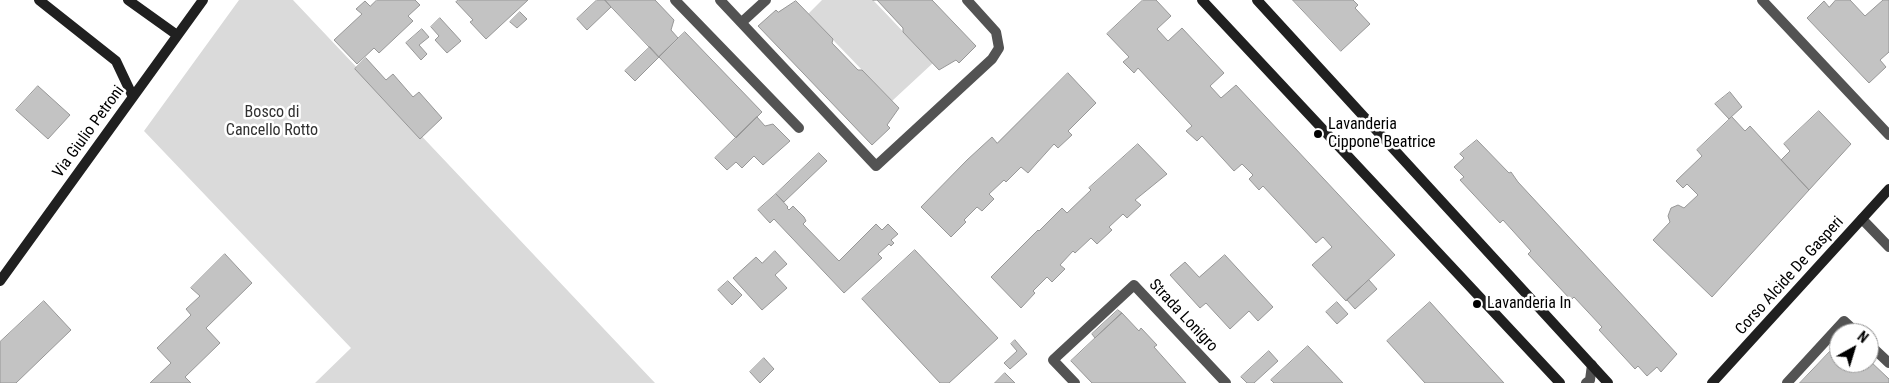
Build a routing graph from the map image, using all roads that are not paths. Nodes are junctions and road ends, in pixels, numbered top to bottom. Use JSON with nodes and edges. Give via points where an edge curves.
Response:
{"nodes":[{"id":1,"x":39,"y":0,"type":"edge"},
{"id":2,"x":128,"y":0,"type":"edge"},
{"id":3,"x":203,"y":0,"type":"edge"},
{"id":4,"x":675,"y":0,"type":"edge"},
{"id":5,"x":720,"y":0,"type":"edge"},
{"id":6,"x":766,"y":0,"type":"edge"},
{"id":7,"x":967,"y":0,"type":"edge"},
{"id":8,"x":1202,"y":0,"type":"edge"},
{"id":9,"x":1257,"y":0,"type":"edge"},
{"id":10,"x":1762,"y":0,"type":"edge"},
{"id":11,"x":742,"y":22,"type":"junction"},
{"id":12,"x":177,"y":35,"type":"junction"},
{"id":13,"x":133,"y":97,"type":"junction"},
{"id":14,"x":799,"y":128,"type":"dead end"},
{"id":15,"x":1889,"y":134,"type":"edge"},
{"id":16,"x":1889,"y":189,"type":"edge"},
{"id":17,"x":1862,"y":219,"type":"junction"},
{"id":18,"x":1889,"y":247,"type":"edge"},
{"id":19,"x":0,"y":281,"type":"edge"},
{"id":20,"x":1829,"y":337,"type":"edge"},
{"id":21,"x":1879,"y":354,"type":"edge"},
{"id":22,"x":1889,"y":363,"type":"edge"},
{"id":23,"x":1592,"y":365,"type":"junction"},
{"id":24,"x":1075,"y":383,"type":"edge"},
{"id":25,"x":1226,"y":383,"type":"edge"},
{"id":26,"x":1560,"y":383,"type":"edge"},
{"id":27,"x":1586,"y":383,"type":"edge"},
{"id":28,"x":1608,"y":383,"type":"edge"},
{"id":29,"x":1712,"y":383,"type":"edge"},
{"id":30,"x":1787,"y":383,"type":"edge"}],
"edges":[{"from":1,"to":13,"type":"main road","via":[[116,60]]},
{"from":2,"to":12,"type":"main road"},
{"from":3,"to":12,"type":"main road","name":"Via Giulio Petroni"},
{"from":4,"to":14,"type":"street"},
{"from":5,"to":11,"type":"street"},
{"from":6,"to":11,"type":"street"},
{"from":7,"to":11,"type":"street","via":[[996,32],[999,48],[992,59],[876,166]]},
{"from":8,"to":26,"type":"main road"},
{"from":9,"to":23,"type":"main road"},
{"from":10,"to":15,"type":"street"},
{"from":12,"to":13,"type":"main road","name":"Via Giulio Petroni"},
{"from":13,"to":19,"type":"main road","name":"Via Giulio Petroni"},
{"from":16,"to":17,"type":"main road","name":"Corso Alcide De Gasperi"},
{"from":17,"to":18,"type":"street"},
{"from":17,"to":29,"type":"main road","name":"Corso Alcide De Gasperi"},
{"from":20,"to":30,"type":"street"},
{"from":21,"to":22,"type":"street"},
{"from":23,"to":27,"type":"street","via":[[1590,380]]},
{"from":23,"to":28,"type":"main road"},
{"from":24,"to":25,"type":"street","name":"Strada Lonigro","via":[[1053,360],[1134,285]]}]}
